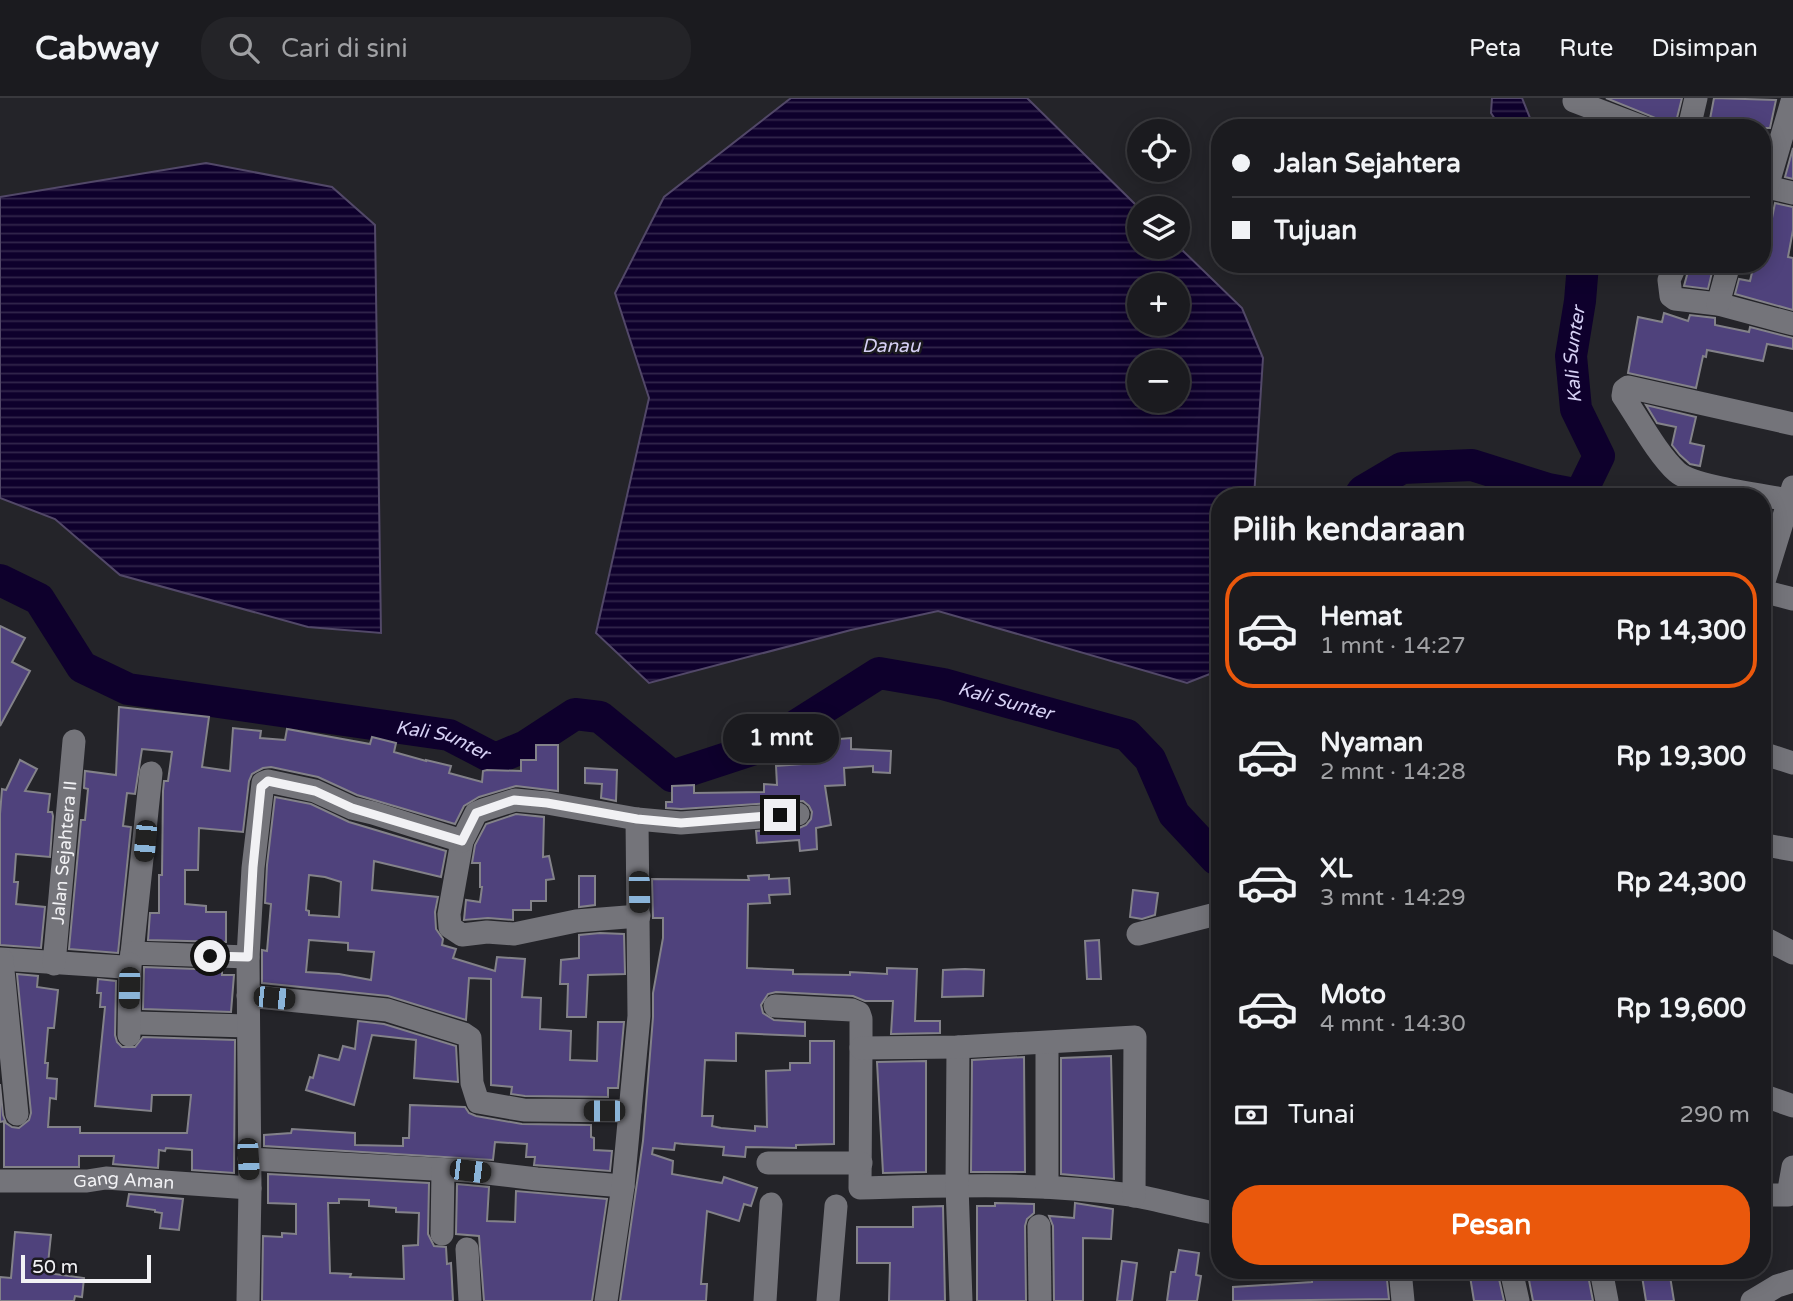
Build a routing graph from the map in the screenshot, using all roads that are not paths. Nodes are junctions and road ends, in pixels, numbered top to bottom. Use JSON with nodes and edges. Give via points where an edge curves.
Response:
{"nodes":[{"id":1,"x":1696,"y":98,"type":"edge"},
{"id":2,"x":1793,"y":98,"type":"edge"},
{"id":3,"x":1574,"y":101,"type":"dead end"},
{"id":4,"x":1621,"y":119,"type":"edge"},
{"id":5,"x":1691,"y":119,"type":"edge"},
{"id":6,"x":1771,"y":169,"type":"edge"},
{"id":7,"x":1771,"y":189,"type":"edge"},
{"id":8,"x":1793,"y":193,"type":"edge"},
{"id":9,"x":1673,"y":273,"type":"edge"},
{"id":10,"x":1726,"y":273,"type":"edge"},
{"id":11,"x":1718,"y":304,"type":"junction"},
{"id":12,"x":1793,"y":324,"type":"edge"},
{"id":13,"x":1793,"y":424,"type":"edge"},
{"id":14,"x":1752,"y":488,"type":"edge"},
{"id":15,"x":1771,"y":490,"type":"edge"},
{"id":16,"x":1791,"y":493,"type":"edge"},
{"id":17,"x":1771,"y":559,"type":"edge"},
{"id":18,"x":1771,"y":592,"type":"edge"},
{"id":19,"x":1793,"y":599,"type":"edge"},
{"id":20,"x":74,"y":741,"type":"dead end"},
{"id":21,"x":1771,"y":756,"type":"edge"},
{"id":22,"x":1793,"y":763,"type":"edge"},
{"id":23,"x":151,"y":773,"type":"dead end"},
{"id":24,"x":799,"y":814,"type":"dead end"},
{"id":25,"x":637,"y":819,"type":"junction"},
{"id":26,"x":462,"y":841,"type":"junction"},
{"id":27,"x":1771,"y":846,"type":"edge"},
{"id":28,"x":1793,"y":850,"type":"edge"},
{"id":29,"x":1211,"y":915,"type":"edge"},
{"id":30,"x":639,"y":916,"type":"junction"},
{"id":31,"x":1138,"y":934,"type":"dead end"},
{"id":32,"x":1771,"y":942,"type":"edge"},
{"id":33,"x":1793,"y":953,"type":"edge"},
{"id":34,"x":248,"y":957,"type":"junction"},
{"id":35,"x":131,"y":958,"type":"junction"},
{"id":36,"x":1,"y":959,"type":"edge"},
{"id":37,"x":54,"y":964,"type":"junction"},
{"id":38,"x":248,"y":996,"type":"junction"},
{"id":39,"x":775,"y":1006,"type":"dead end"},
{"id":40,"x":248,"y":1026,"type":"junction"},
{"id":41,"x":1048,"y":1043,"type":"junction"},
{"id":42,"x":861,"y":1048,"type":"junction"},
{"id":43,"x":958,"y":1048,"type":"junction"},
{"id":44,"x":1771,"y":1098,"type":"edge"},
{"id":45,"x":1793,"y":1105,"type":"edge"},
{"id":46,"x":630,"y":1111,"type":"junction"},
{"id":47,"x":17,"y":1114,"type":"dead end"},
{"id":48,"x":248,"y":1159,"type":"junction"},
{"id":49,"x":768,"y":1163,"type":"dead end"},
{"id":50,"x":861,"y":1163,"type":"junction"},
{"id":51,"x":1793,"y":1167,"type":"edge"},
{"id":52,"x":443,"y":1170,"type":"junction"},
{"id":53,"x":0,"y":1181,"type":"edge"},
{"id":54,"x":957,"y":1185,"type":"junction"},
{"id":55,"x":623,"y":1186,"type":"junction"},
{"id":56,"x":1048,"y":1187,"type":"junction"},
{"id":57,"x":250,"y":1188,"type":"junction"},
{"id":58,"x":1771,"y":1195,"type":"edge"},
{"id":59,"x":1134,"y":1196,"type":"junction"},
{"id":60,"x":771,"y":1204,"type":"dead end"},
{"id":61,"x":836,"y":1206,"type":"dead end"},
{"id":62,"x":1211,"y":1212,"type":"edge"},
{"id":63,"x":1039,"y":1226,"type":"dead end"},
{"id":64,"x":442,"y":1234,"type":"dead end"},
{"id":65,"x":467,"y":1249,"type":"dead end"},
{"id":66,"x":1401,"y":1279,"type":"edge"},
{"id":67,"x":1513,"y":1279,"type":"edge"},
{"id":68,"x":1603,"y":1279,"type":"edge"},
{"id":69,"x":1783,"y":1289,"type":"edge"},
{"id":70,"x":248,"y":1301,"type":"edge"},
{"id":71,"x":470,"y":1301,"type":"edge"},
{"id":72,"x":606,"y":1301,"type":"edge"},
{"id":73,"x":765,"y":1301,"type":"edge"},
{"id":74,"x":828,"y":1301,"type":"edge"},
{"id":75,"x":961,"y":1301,"type":"edge"},
{"id":76,"x":1040,"y":1301,"type":"edge"},
{"id":77,"x":1403,"y":1301,"type":"edge"},
{"id":78,"x":1518,"y":1301,"type":"edge"},
{"id":79,"x":1607,"y":1301,"type":"edge"},
{"id":80,"x":1752,"y":1301,"type":"edge"}],
"edges":[{"from":1,"to":5,"type":"street"},
{"from":2,"to":6,"type":"street"},
{"from":3,"to":4,"type":"street"},
{"from":7,"to":8,"type":"street"},
{"from":9,"to":11,"type":"street","via":[[1671,296],[1675,299]]},
{"from":10,"to":11,"type":"street"},
{"from":11,"to":12,"type":"street"},
{"from":13,"to":14,"type":"street","via":[[1628,387],[1624,390],[1623,396],[1679,474]]},
{"from":15,"to":16,"type":"street"},
{"from":16,"to":17,"type":"street"},
{"from":18,"to":19,"type":"street"},
{"from":20,"to":37,"type":"street","name":"Jalan Sejahtera II"},
{"from":21,"to":22,"type":"street"},
{"from":23,"to":35,"type":"street"},
{"from":24,"to":25,"type":"street","via":[[681,823]]},
{"from":25,"to":26,"type":"street","via":[[514,800],[476,813]]},
{"from":25,"to":30,"type":"street"},
{"from":26,"to":30,"type":"street","via":[[449,914],[450,927],[461,935],[514,934],[576,921]]},
{"from":26,"to":34,"type":"street","via":[[352,808],[315,791],[263,783]]},
{"from":27,"to":28,"type":"street"},
{"from":29,"to":31,"type":"street"},
{"from":30,"to":46,"type":"street","via":[[639,1016]]},
{"from":32,"to":33,"type":"street"},
{"from":34,"to":35,"type":"street"},
{"from":34,"to":38,"type":"street"},
{"from":35,"to":37,"type":"street","via":[[124,967]]},
{"from":35,"to":40,"type":"street","via":[[133,1029]]},
{"from":36,"to":37,"type":"street"},
{"from":36,"to":47,"type":"street"},
{"from":38,"to":40,"type":"street"},
{"from":38,"to":46,"type":"street","via":[[387,1010],[464,1034],[470,1038],[472,1083],[478,1102],[524,1110]]},
{"from":39,"to":42,"type":"street","via":[[859,1013]]},
{"from":40,"to":48,"type":"street"},
{"from":41,"to":43,"type":"street"},
{"from":41,"to":56,"type":"street"},
{"from":41,"to":59,"type":"street","via":[[1135,1034]]},
{"from":42,"to":43,"type":"street"},
{"from":42,"to":50,"type":"street"},
{"from":43,"to":54,"type":"street"},
{"from":44,"to":45,"type":"street"},
{"from":46,"to":55,"type":"street"},
{"from":48,"to":52,"type":"street"},
{"from":48,"to":57,"type":"street"},
{"from":49,"to":50,"type":"street"},
{"from":50,"to":54,"type":"street","via":[[860,1188]]},
{"from":51,"to":58,"type":"street","via":[[1788,1195]]},
{"from":52,"to":55,"type":"street"},
{"from":52,"to":64,"type":"street"},
{"from":53,"to":57,"type":"street","name":"Gang Aman","via":[[106,1178]]},
{"from":54,"to":56,"type":"street"},
{"from":54,"to":75,"type":"street"},
{"from":55,"to":72,"type":"street"},
{"from":56,"to":59,"type":"street"},
{"from":57,"to":70,"type":"street"},
{"from":59,"to":62,"type":"street"},
{"from":60,"to":73,"type":"street"},
{"from":61,"to":74,"type":"street"},
{"from":63,"to":76,"type":"street"},
{"from":65,"to":71,"type":"street"},
{"from":66,"to":77,"type":"street"},
{"from":67,"to":78,"type":"street"},
{"from":68,"to":79,"type":"street"},
{"from":69,"to":80,"type":"street"}]}
